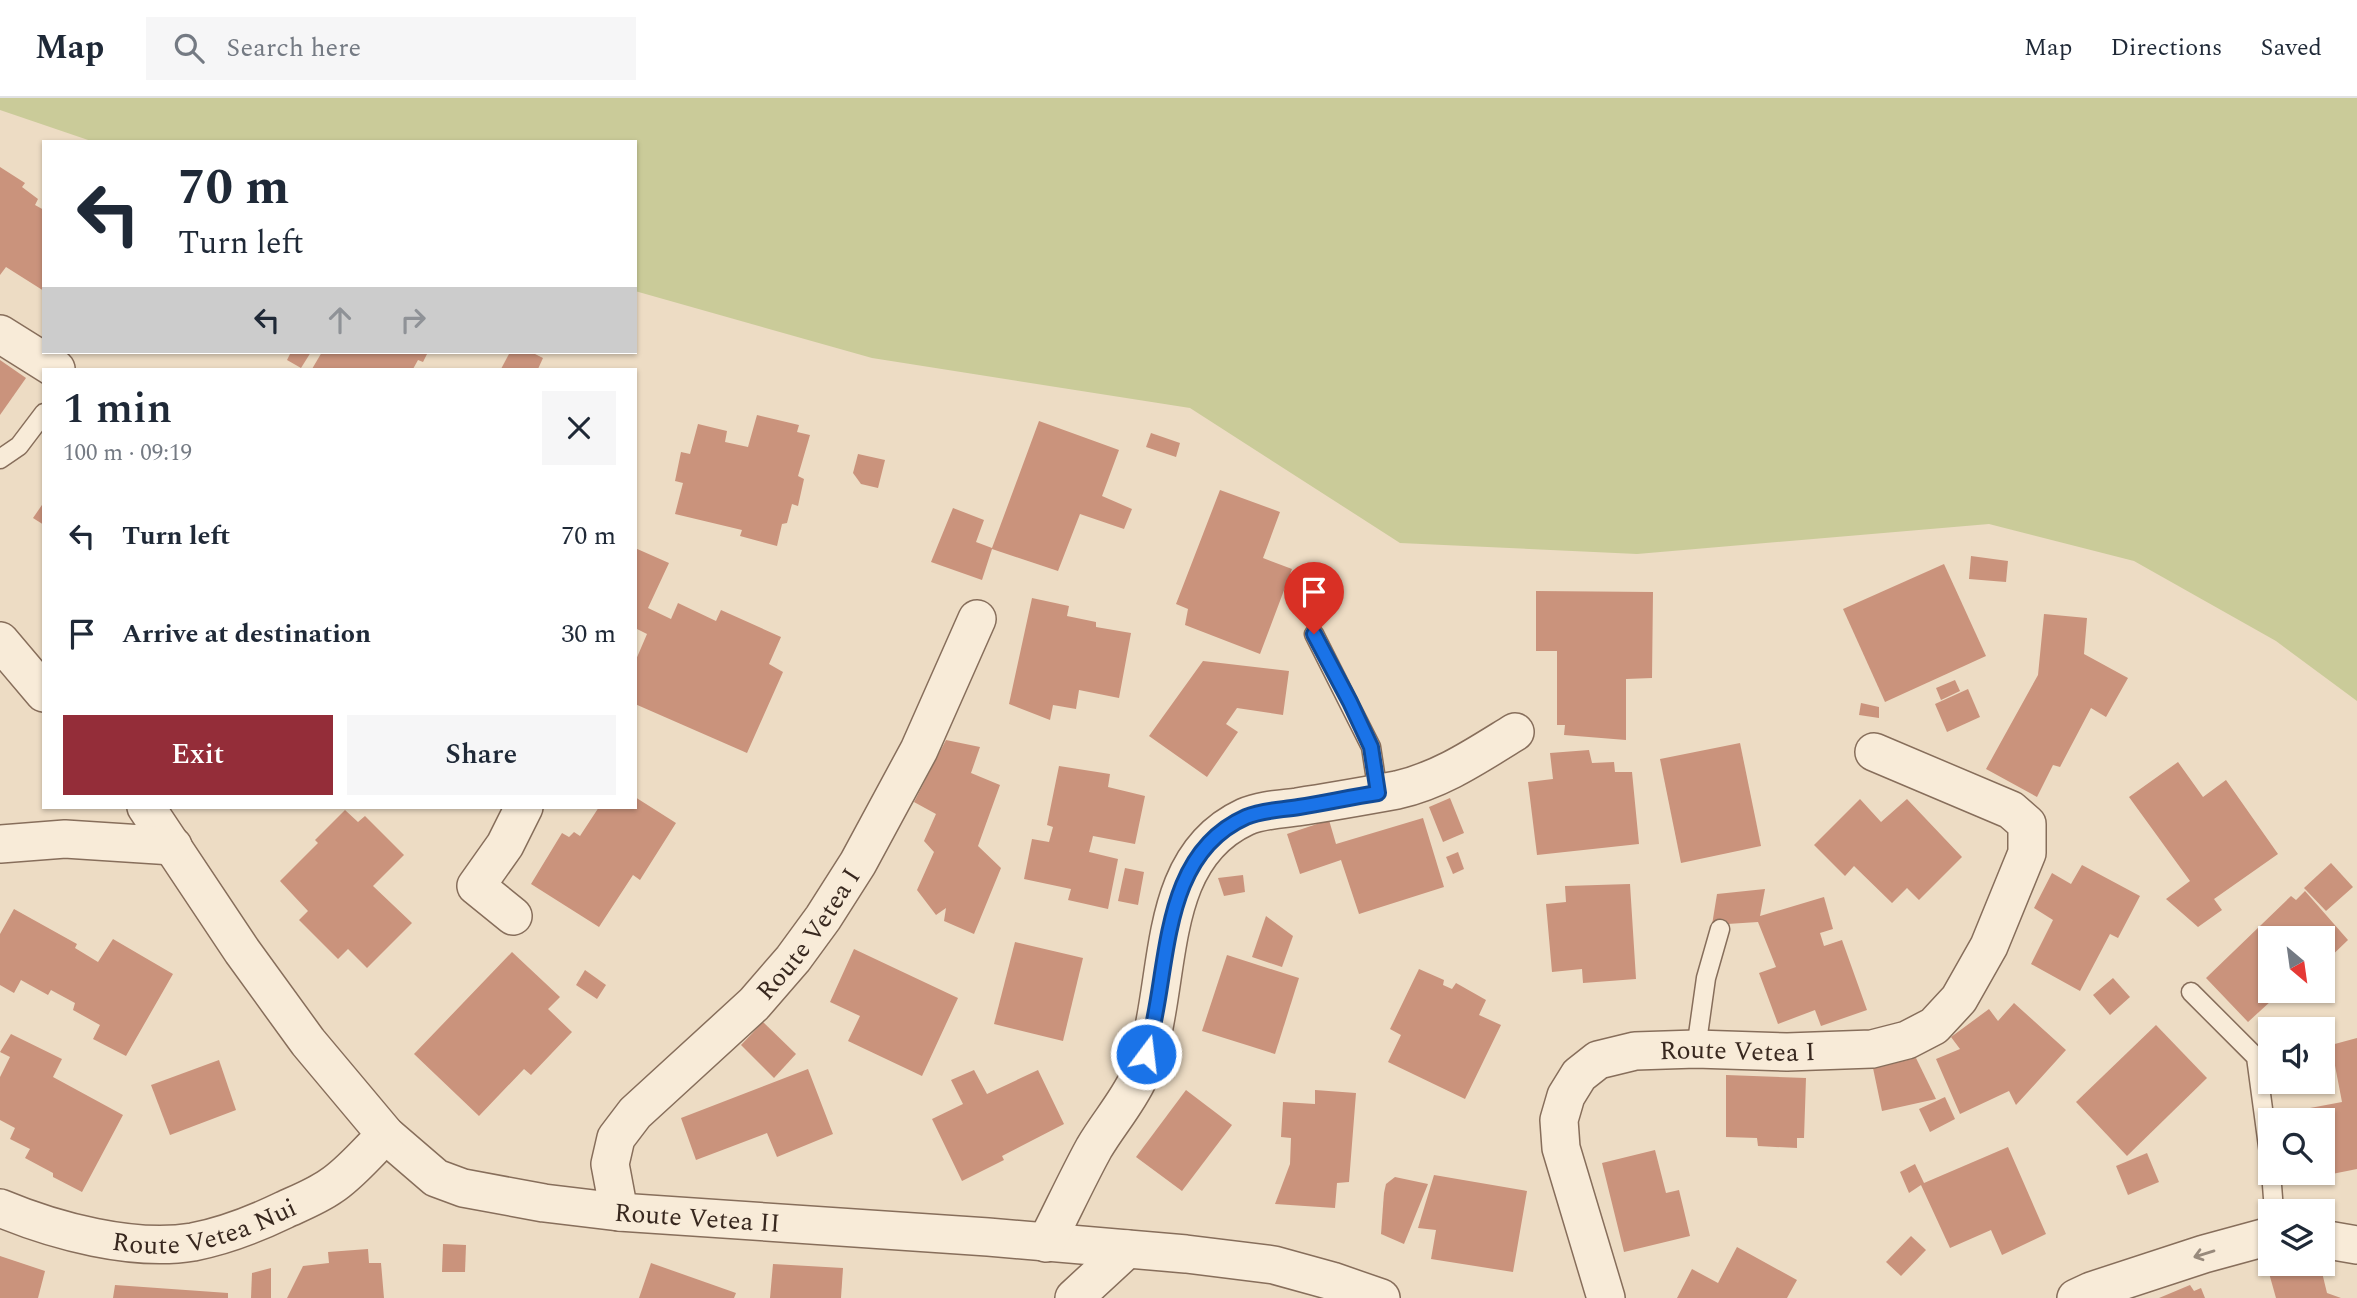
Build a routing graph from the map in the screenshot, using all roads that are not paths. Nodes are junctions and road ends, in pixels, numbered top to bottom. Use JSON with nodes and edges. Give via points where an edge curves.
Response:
{"nodes":[{"id":1,"x":0,"y":334,"type":"edge"},
{"id":2,"x":54,"y":368,"type":"edge"},
{"id":3,"x":42,"y":416,"type":"edge"},
{"id":4,"x":0,"y":459,"type":"edge"},
{"id":5,"x":977,"y":619,"type":"dead end"},
{"id":6,"x":1314,"y":634,"type":"dead end"},
{"id":7,"x":0,"y":641,"type":"edge"},
{"id":8,"x":41,"y":687,"type":"edge"},
{"id":9,"x":1515,"y":732,"type":"dead end"},
{"id":10,"x":1874,"y":752,"type":"dead end"},
{"id":11,"x":1378,"y":793,"type":"junction"},
{"id":12,"x":147,"y":809,"type":"edge"},
{"id":13,"x":523,"y":809,"type":"edge"},
{"id":14,"x":0,"y":844,"type":"edge"},
{"id":15,"x":173,"y":846,"type":"junction"},
{"id":16,"x":513,"y":915,"type":"dead end"},
{"id":17,"x":1720,"y":929,"type":"dead end"},
{"id":18,"x":2191,"y":992,"type":"dead end"},
{"id":19,"x":1696,"y":1049,"type":"junction"},
{"id":20,"x":2263,"y":1108,"type":"edge"},
{"id":21,"x":386,"y":1135,"type":"junction"},
{"id":22,"x":0,"y":1208,"type":"edge"},
{"id":23,"x":619,"y":1212,"type":"junction"},
{"id":24,"x":2258,"y":1239,"type":"edge"},
{"id":25,"x":2335,"y":1241,"type":"edge"},
{"id":26,"x":1046,"y":1243,"type":"junction"},
{"id":27,"x":2357,"y":1245,"type":"edge"},
{"id":28,"x":1127,"y":1250,"type":"junction"},
{"id":29,"x":1074,"y":1298,"type":"edge"},
{"id":30,"x":1381,"y":1298,"type":"edge"},
{"id":31,"x":1606,"y":1298,"type":"edge"},
{"id":32,"x":2076,"y":1298,"type":"edge"}],
"edges":[{"from":1,"to":2,"type":"street"},
{"from":3,"to":4,"type":"lane","via":[[19,446]]},
{"from":5,"to":23,"type":"street","name":"Route Vetea I","via":[[919,750],[823,918],[754,1004],[635,1113],[616,1138],[610,1164]]},
{"from":6,"to":11,"type":"lane","via":[[1371,747]]},
{"from":7,"to":8,"type":"street"},
{"from":9,"to":11,"type":"street","via":[[1431,781]]},
{"from":10,"to":19,"type":"street","name":"Route Vetea I","via":[[2011,810],[2026,824],[2027,853],[1989,946],[1959,999],[1934,1026],[1907,1040],[1872,1049]]},
{"from":11,"to":26,"type":"street","via":[[1246,817],[1204,850],[1187,874],[1175,904],[1153,1032],[1140,1076],[1095,1146]]},
{"from":12,"to":15,"type":"street","name":"Route Vetea II"},
{"from":13,"to":16,"type":"street","via":[[476,886]]},
{"from":14,"to":15,"type":"street","via":[[65,839]]},
{"from":15,"to":21,"type":"street","name":"Route Vetea II","via":[[308,1042]]},
{"from":17,"to":19,"type":"lane","via":[[1706,978]]},
{"from":18,"to":20,"type":"lane","via":[[2256,1057]]},
{"from":19,"to":31,"type":"street","name":"Route Vetea I","via":[[1635,1051],[1598,1060],[1579,1075],[1566,1096],[1559,1120],[1561,1148]]},
{"from":21,"to":22,"type":"street","name":"Route Vetea Nui","via":[[332,1186],[260,1221],[191,1242],[74,1234]]},
{"from":21,"to":23,"type":"street","name":"Route Vetea II","via":[[436,1178],[463,1188]]},
{"from":23,"to":26,"type":"street","name":"Route Vetea II"},
{"from":24,"to":32,"type":"street","one_way":true},
{"from":25,"to":27,"type":"street"},
{"from":26,"to":28,"type":"street","name":"Route Vetea II"},
{"from":28,"to":29,"type":"street"},
{"from":28,"to":30,"type":"street","name":"Route Vetea II","via":[[1274,1265]]}]}
